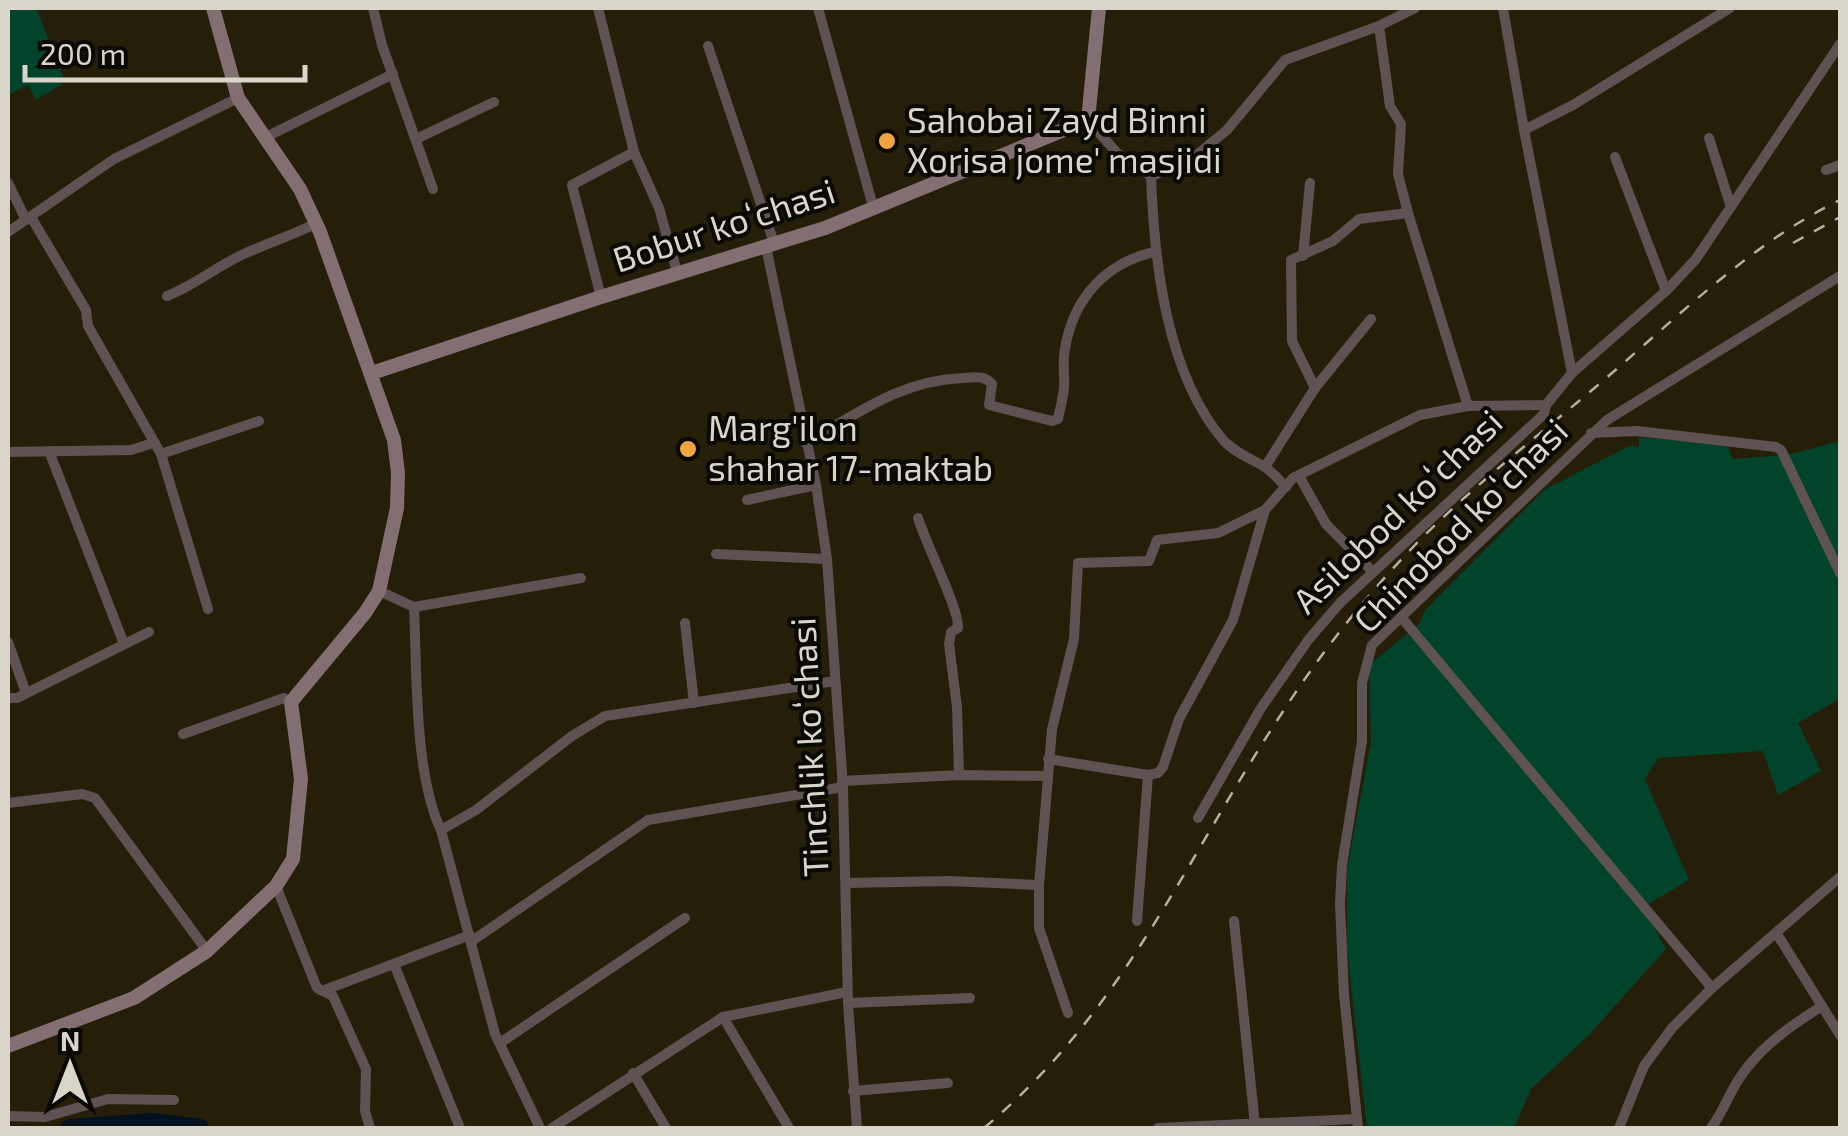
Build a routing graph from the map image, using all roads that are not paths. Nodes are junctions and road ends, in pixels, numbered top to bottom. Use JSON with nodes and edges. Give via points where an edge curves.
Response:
{"nodes":[{"id":1,"x":213,"y":8,"type":"edge"},
{"id":2,"x":373,"y":8,"type":"edge"},
{"id":3,"x":598,"y":8,"type":"edge"},
{"id":4,"x":818,"y":8,"type":"edge"},
{"id":5,"x":1099,"y":8,"type":"edge"},
{"id":6,"x":1415,"y":8,"type":"edge"},
{"id":7,"x":1503,"y":8,"type":"edge"},
{"id":8,"x":1730,"y":8,"type":"edge"},
{"id":9,"x":1378,"y":26,"type":"junction"},
{"id":10,"x":1840,"y":44,"type":"edge"},
{"id":11,"x":708,"y":46,"type":"dead end"},
{"id":12,"x":393,"y":74,"type":"junction"},
{"id":13,"x":238,"y":98,"type":"junction"},
{"id":14,"x":494,"y":102,"type":"dead end"},
{"id":15,"x":1088,"y":120,"type":"junction"},
{"id":16,"x":1524,"y":130,"type":"junction"},
{"id":17,"x":266,"y":137,"type":"junction"},
{"id":18,"x":416,"y":138,"type":"junction"},
{"id":19,"x":1709,"y":138,"type":"dead end"},
{"id":20,"x":634,"y":152,"type":"junction"},
{"id":21,"x":1615,"y":157,"type":"dead end"},
{"id":22,"x":1840,"y":165,"type":"edge"},
{"id":23,"x":1826,"y":170,"type":"dead end"},
{"id":24,"x":1151,"y":176,"type":"junction"},
{"id":25,"x":8,"y":183,"type":"edge"},
{"id":26,"x":1310,"y":183,"type":"dead end"},
{"id":27,"x":433,"y":189,"type":"dead end"},
{"id":28,"x":1732,"y":207,"type":"junction"},
{"id":29,"x":874,"y":210,"type":"junction"},
{"id":30,"x":1408,"y":213,"type":"junction"},
{"id":31,"x":29,"y":219,"type":"junction"},
{"id":32,"x":316,"y":223,"type":"junction"},
{"id":33,"x":8,"y":232,"type":"edge"},
{"id":34,"x":770,"y":245,"type":"junction"},
{"id":35,"x":1154,"y":252,"type":"junction"},
{"id":36,"x":1303,"y":256,"type":"junction"},
{"id":37,"x":677,"y":272,"type":"junction"},
{"id":38,"x":1840,"y":276,"type":"edge"},
{"id":39,"x":1666,"y":290,"type":"junction"},
{"id":40,"x":167,"y":296,"type":"dead end"},
{"id":41,"x":601,"y":297,"type":"junction"},
{"id":42,"x":1371,"y":319,"type":"dead end"},
{"id":43,"x":1572,"y":373,"type":"junction"},
{"id":44,"x":372,"y":374,"type":"junction"},
{"id":45,"x":1315,"y":388,"type":"junction"},
{"id":46,"x":1468,"y":406,"type":"junction"},
{"id":47,"x":1546,"y":406,"type":"junction"},
{"id":48,"x":259,"y":421,"type":"dead end"},
{"id":49,"x":1590,"y":433,"type":"junction"},
{"id":50,"x":806,"y":442,"type":"junction"},
{"id":51,"x":152,"y":443,"type":"junction"},
{"id":52,"x":8,"y":452,"type":"edge"},
{"id":53,"x":49,"y":452,"type":"junction"},
{"id":54,"x":161,"y":454,"type":"junction"},
{"id":55,"x":1265,"y":467,"type":"junction"},
{"id":56,"x":1299,"y":476,"type":"junction"},
{"id":57,"x":816,"y":485,"type":"junction"},
{"id":58,"x":1286,"y":487,"type":"junction"},
{"id":59,"x":746,"y":500,"type":"dead end"},
{"id":60,"x":1266,"y":510,"type":"junction"},
{"id":61,"x":918,"y":518,"type":"dead end"},
{"id":62,"x":716,"y":554,"type":"dead end"},
{"id":63,"x":827,"y":559,"type":"junction"},
{"id":64,"x":1373,"y":572,"type":"junction"},
{"id":65,"x":1840,"y":573,"type":"edge"},
{"id":66,"x":582,"y":578,"type":"dead end"},
{"id":67,"x":379,"y":591,"type":"junction"},
{"id":68,"x":414,"y":607,"type":"junction"},
{"id":69,"x":208,"y":608,"type":"dead end"},
{"id":70,"x":1401,"y":618,"type":"junction"},
{"id":71,"x":684,"y":623,"type":"dead end"},
{"id":72,"x":149,"y":632,"type":"dead end"},
{"id":73,"x":8,"y":642,"type":"edge"},
{"id":74,"x":124,"y":644,"type":"junction"},
{"id":75,"x":835,"y":682,"type":"junction"},
{"id":76,"x":26,"y":693,"type":"junction"},
{"id":77,"x":8,"y":698,"type":"edge"},
{"id":78,"x":291,"y":702,"type":"junction"},
{"id":79,"x":694,"y":703,"type":"junction"},
{"id":80,"x":183,"y":734,"type":"dead end"},
{"id":81,"x":1048,"y":759,"type":"junction"},
{"id":82,"x":959,"y":775,"type":"junction"},
{"id":83,"x":1148,"y":775,"type":"junction"},
{"id":84,"x":1047,"y":776,"type":"junction"},
{"id":85,"x":842,"y":784,"type":"junction"},
{"id":86,"x":8,"y":803,"type":"edge"},
{"id":87,"x":1198,"y":818,"type":"dead end"},
{"id":88,"x":441,"y":830,"type":"junction"},
{"id":89,"x":1840,"y":877,"type":"edge"},
{"id":90,"x":846,"y":883,"type":"junction"},
{"id":91,"x":1039,"y":885,"type":"junction"},
{"id":92,"x":276,"y":886,"type":"junction"},
{"id":93,"x":685,"y":918,"type":"dead end"},
{"id":94,"x":1137,"y":921,"type":"dead end"},
{"id":95,"x":1234,"y":921,"type":"dead end"},
{"id":96,"x":1777,"y":934,"type":"junction"},
{"id":97,"x":471,"y":938,"type":"junction"},
{"id":98,"x":206,"y":951,"type":"junction"},
{"id":99,"x":394,"y":964,"type":"junction"},
{"id":100,"x":1712,"y":988,"type":"junction"},
{"id":101,"x":322,"y":990,"type":"junction"},
{"id":102,"x":848,"y":997,"type":"junction"},
{"id":103,"x":970,"y":998,"type":"dead end"},
{"id":104,"x":1822,"y":1006,"type":"junction"},
{"id":105,"x":1068,"y":1014,"type":"dead end"},
{"id":106,"x":723,"y":1016,"type":"junction"},
{"id":107,"x":1840,"y":1035,"type":"edge"},
{"id":108,"x":500,"y":1043,"type":"junction"},
{"id":109,"x":8,"y":1046,"type":"edge"},
{"id":110,"x":634,"y":1073,"type":"junction"},
{"id":111,"x":948,"y":1083,"type":"dead end"},
{"id":112,"x":853,"y":1090,"type":"junction"},
{"id":113,"x":174,"y":1100,"type":"dead end"},
{"id":114,"x":8,"y":1116,"type":"edge"},
{"id":115,"x":1358,"y":1124,"type":"edge"},
{"id":116,"x":1255,"y":1125,"type":"junction"},
{"id":117,"x":370,"y":1128,"type":"edge"},
{"id":118,"x":460,"y":1128,"type":"edge"},
{"id":119,"x":540,"y":1128,"type":"edge"},
{"id":120,"x":552,"y":1128,"type":"edge"},
{"id":121,"x":666,"y":1128,"type":"edge"},
{"id":122,"x":789,"y":1128,"type":"edge"},
{"id":123,"x":857,"y":1128,"type":"edge"},
{"id":124,"x":1158,"y":1128,"type":"edge"},
{"id":125,"x":1618,"y":1128,"type":"edge"},
{"id":126,"x":1711,"y":1128,"type":"edge"}],
"edges":[{"from":1,"to":13,"type":"street"},
{"from":2,"to":12,"type":"street"},
{"from":3,"to":20,"type":"street"},
{"from":4,"to":29,"type":"street"},
{"from":5,"to":15,"type":"street"},
{"from":6,"to":9,"type":"street"},
{"from":7,"to":16,"type":"street"},
{"from":8,"to":16,"type":"street"},
{"from":9,"to":24,"type":"street","via":[[1285,60],[1227,130],[1188,162]]},
{"from":9,"to":30,"type":"street","via":[[1390,106],[1401,124],[1398,174]]},
{"from":10,"to":28,"type":"street","name":"Asilobod koʻchasi"},
{"from":11,"to":34,"type":"street","name":"Tinchlik koʻchasi"},
{"from":12,"to":17,"type":"street"},
{"from":12,"to":18,"type":"street"},
{"from":13,"to":17,"type":"street"},
{"from":13,"to":31,"type":"street","via":[[114,159]]},
{"from":14,"to":18,"type":"street"},
{"from":15,"to":24,"type":"street","via":[[1117,153]]},
{"from":15,"to":29,"type":"street","name":"Bobur koʻchasi"},
{"from":16,"to":43,"type":"street"},
{"from":17,"to":32,"type":"street"},
{"from":18,"to":27,"type":"street"},
{"from":19,"to":28,"type":"street"},
{"from":20,"to":37,"type":"street"},
{"from":20,"to":41,"type":"street","via":[[572,184]]},
{"from":21,"to":39,"type":"street"},
{"from":22,"to":23,"type":"street"},
{"from":24,"to":35,"type":"street"},
{"from":25,"to":31,"type":"street"},
{"from":26,"to":36,"type":"street"},
{"from":28,"to":39,"type":"street","name":"Asilobod koʻchasi"},
{"from":29,"to":34,"type":"street","name":"Bobur koʻchasi"},
{"from":30,"to":36,"type":"street","via":[[1360,219]]},
{"from":30,"to":46,"type":"street"},
{"from":31,"to":33,"type":"street"},
{"from":31,"to":51,"type":"street","via":[[86,310],[88,326]]},
{"from":32,"to":40,"type":"street"},
{"from":32,"to":44,"type":"street"},
{"from":34,"to":37,"type":"street","name":"Bobur koʻchasi"},
{"from":34,"to":50,"type":"street","name":"Tinchlik koʻchasi"},
{"from":35,"to":50,"type":"street","via":[[1130,258],[1082,298],[1064,349],[1058,419],[989,405],[992,384],[982,377],[936,379],[895,393]]},
{"from":35,"to":55,"type":"street","via":[[1197,405],[1226,444]]},
{"from":36,"to":45,"type":"street","via":[[1289,265],[1292,340]]},
{"from":37,"to":41,"type":"street","name":"Bobur koʻchasi"},
{"from":38,"to":49,"type":"street","name":"Chinobod koʻchasi"},
{"from":39,"to":43,"type":"street","name":"Asilobod koʻchasi"},
{"from":41,"to":44,"type":"street","name":"Bobur koʻchasi"},
{"from":42,"to":45,"type":"street"},
{"from":43,"to":47,"type":"street","name":"Asilobod koʻchasi"},
{"from":44,"to":67,"type":"street","via":[[398,473]]},
{"from":45,"to":55,"type":"street"},
{"from":46,"to":47,"type":"street","name":"Asilobod koʻchasi"},
{"from":46,"to":56,"type":"street","name":"Asilobod koʻchasi","via":[[1404,421]]},
{"from":47,"to":64,"type":"street","name":"Asilobod koʻchasi"},
{"from":48,"to":54,"type":"street"},
{"from":49,"to":65,"type":"street","via":[[1637,431],[1776,446]]},
{"from":49,"to":70,"type":"street","name":"Chinobod koʻchasi"},
{"from":50,"to":57,"type":"street","name":"Tinchlik koʻchasi"},
{"from":51,"to":53,"type":"street","via":[[132,450]]},
{"from":51,"to":54,"type":"street"},
{"from":52,"to":53,"type":"street"},
{"from":53,"to":74,"type":"street"},
{"from":54,"to":69,"type":"street"},
{"from":55,"to":58,"type":"street"},
{"from":56,"to":58,"type":"street","name":"Asilobod koʻchasi"},
{"from":56,"to":64,"type":"street","via":[[1326,524]]},
{"from":57,"to":59,"type":"street"},
{"from":57,"to":63,"type":"street","name":"Tinchlik koʻchasi"},
{"from":58,"to":60,"type":"street","name":"Asilobod koʻchasi"},
{"from":60,"to":81,"type":"street","name":"Asilobod koʻchasi","via":[[1218,533],[1157,540],[1149,562],[1078,562],[1074,638]]},
{"from":60,"to":83,"type":"street","name":"Asilobod koʻchasi","via":[[1233,620],[1179,719],[1163,768]]},
{"from":61,"to":82,"type":"street","via":[[959,621],[949,637]]},
{"from":62,"to":63,"type":"street"},
{"from":63,"to":75,"type":"street","name":"Tinchlik koʻchasi"},
{"from":64,"to":87,"type":"street","name":"Asilobod koʻchasi","via":[[1286,669]]},
{"from":66,"to":68,"type":"street"},
{"from":67,"to":68,"type":"street"},
{"from":67,"to":78,"type":"street"},
{"from":68,"to":88,"type":"street","via":[[420,734]]},
{"from":70,"to":100,"type":"street"},
{"from":70,"to":115,"type":"street","name":"Chinobod koʻchasi","via":[[1372,645],[1362,683],[1362,740],[1342,865],[1344,995]]},
{"from":71,"to":79,"type":"street"},
{"from":72,"to":74,"type":"street"},
{"from":73,"to":76,"type":"street"},
{"from":74,"to":76,"type":"street"},
{"from":75,"to":79,"type":"street"},
{"from":75,"to":85,"type":"street","name":"Tinchlik koʻchasi"},
{"from":76,"to":77,"type":"street"},
{"from":78,"to":80,"type":"street","via":[[284,698]]},
{"from":78,"to":92,"type":"street","via":[[301,780],[293,859]]},
{"from":79,"to":88,"type":"street","via":[[606,716]]},
{"from":81,"to":83,"type":"street"},
{"from":81,"to":84,"type":"street","name":"Asilobod koʻchasi"},
{"from":82,"to":84,"type":"street"},
{"from":82,"to":85,"type":"street"},
{"from":83,"to":94,"type":"street"},
{"from":84,"to":91,"type":"street","name":"Asilobod koʻchasi"},
{"from":85,"to":90,"type":"street","name":"Tinchlik koʻchasi"},
{"from":85,"to":97,"type":"street","via":[[648,820]]},
{"from":86,"to":98,"type":"street","via":[[96,798]]},
{"from":88,"to":97,"type":"street"},
{"from":89,"to":96,"type":"street"},
{"from":90,"to":91,"type":"street"},
{"from":90,"to":102,"type":"street","name":"Tinchlik koʻchasi"},
{"from":91,"to":105,"type":"street","name":"Asilobod koʻchasi","via":[[1039,928]]},
{"from":92,"to":98,"type":"street"},
{"from":92,"to":101,"type":"street"},
{"from":93,"to":108,"type":"street"},
{"from":95,"to":116,"type":"street"},
{"from":96,"to":100,"type":"street"},
{"from":96,"to":104,"type":"street"},
{"from":97,"to":99,"type":"street"},
{"from":97,"to":108,"type":"street"},
{"from":98,"to":109,"type":"street","via":[[134,998]]},
{"from":99,"to":101,"type":"street"},
{"from":99,"to":118,"type":"street"},
{"from":100,"to":125,"type":"street","via":[[1644,1066]]},
{"from":101,"to":117,"type":"street","via":[[333,996],[366,1069]]},
{"from":102,"to":103,"type":"street"},
{"from":102,"to":106,"type":"street"},
{"from":102,"to":112,"type":"street","name":"Tinchlik koʻchasi"},
{"from":104,"to":107,"type":"street"},
{"from":104,"to":126,"type":"street","via":[[1764,1049]]},
{"from":106,"to":110,"type":"street"},
{"from":106,"to":122,"type":"street"},
{"from":108,"to":119,"type":"street"},
{"from":110,"to":120,"type":"street"},
{"from":110,"to":121,"type":"street"},
{"from":111,"to":112,"type":"street"},
{"from":112,"to":123,"type":"street","name":"Tinchlik koʻchasi"},
{"from":113,"to":114,"type":"street","via":[[108,1099],[44,1117]]},
{"from":115,"to":116,"type":"street"},
{"from":116,"to":124,"type":"street"}]}
